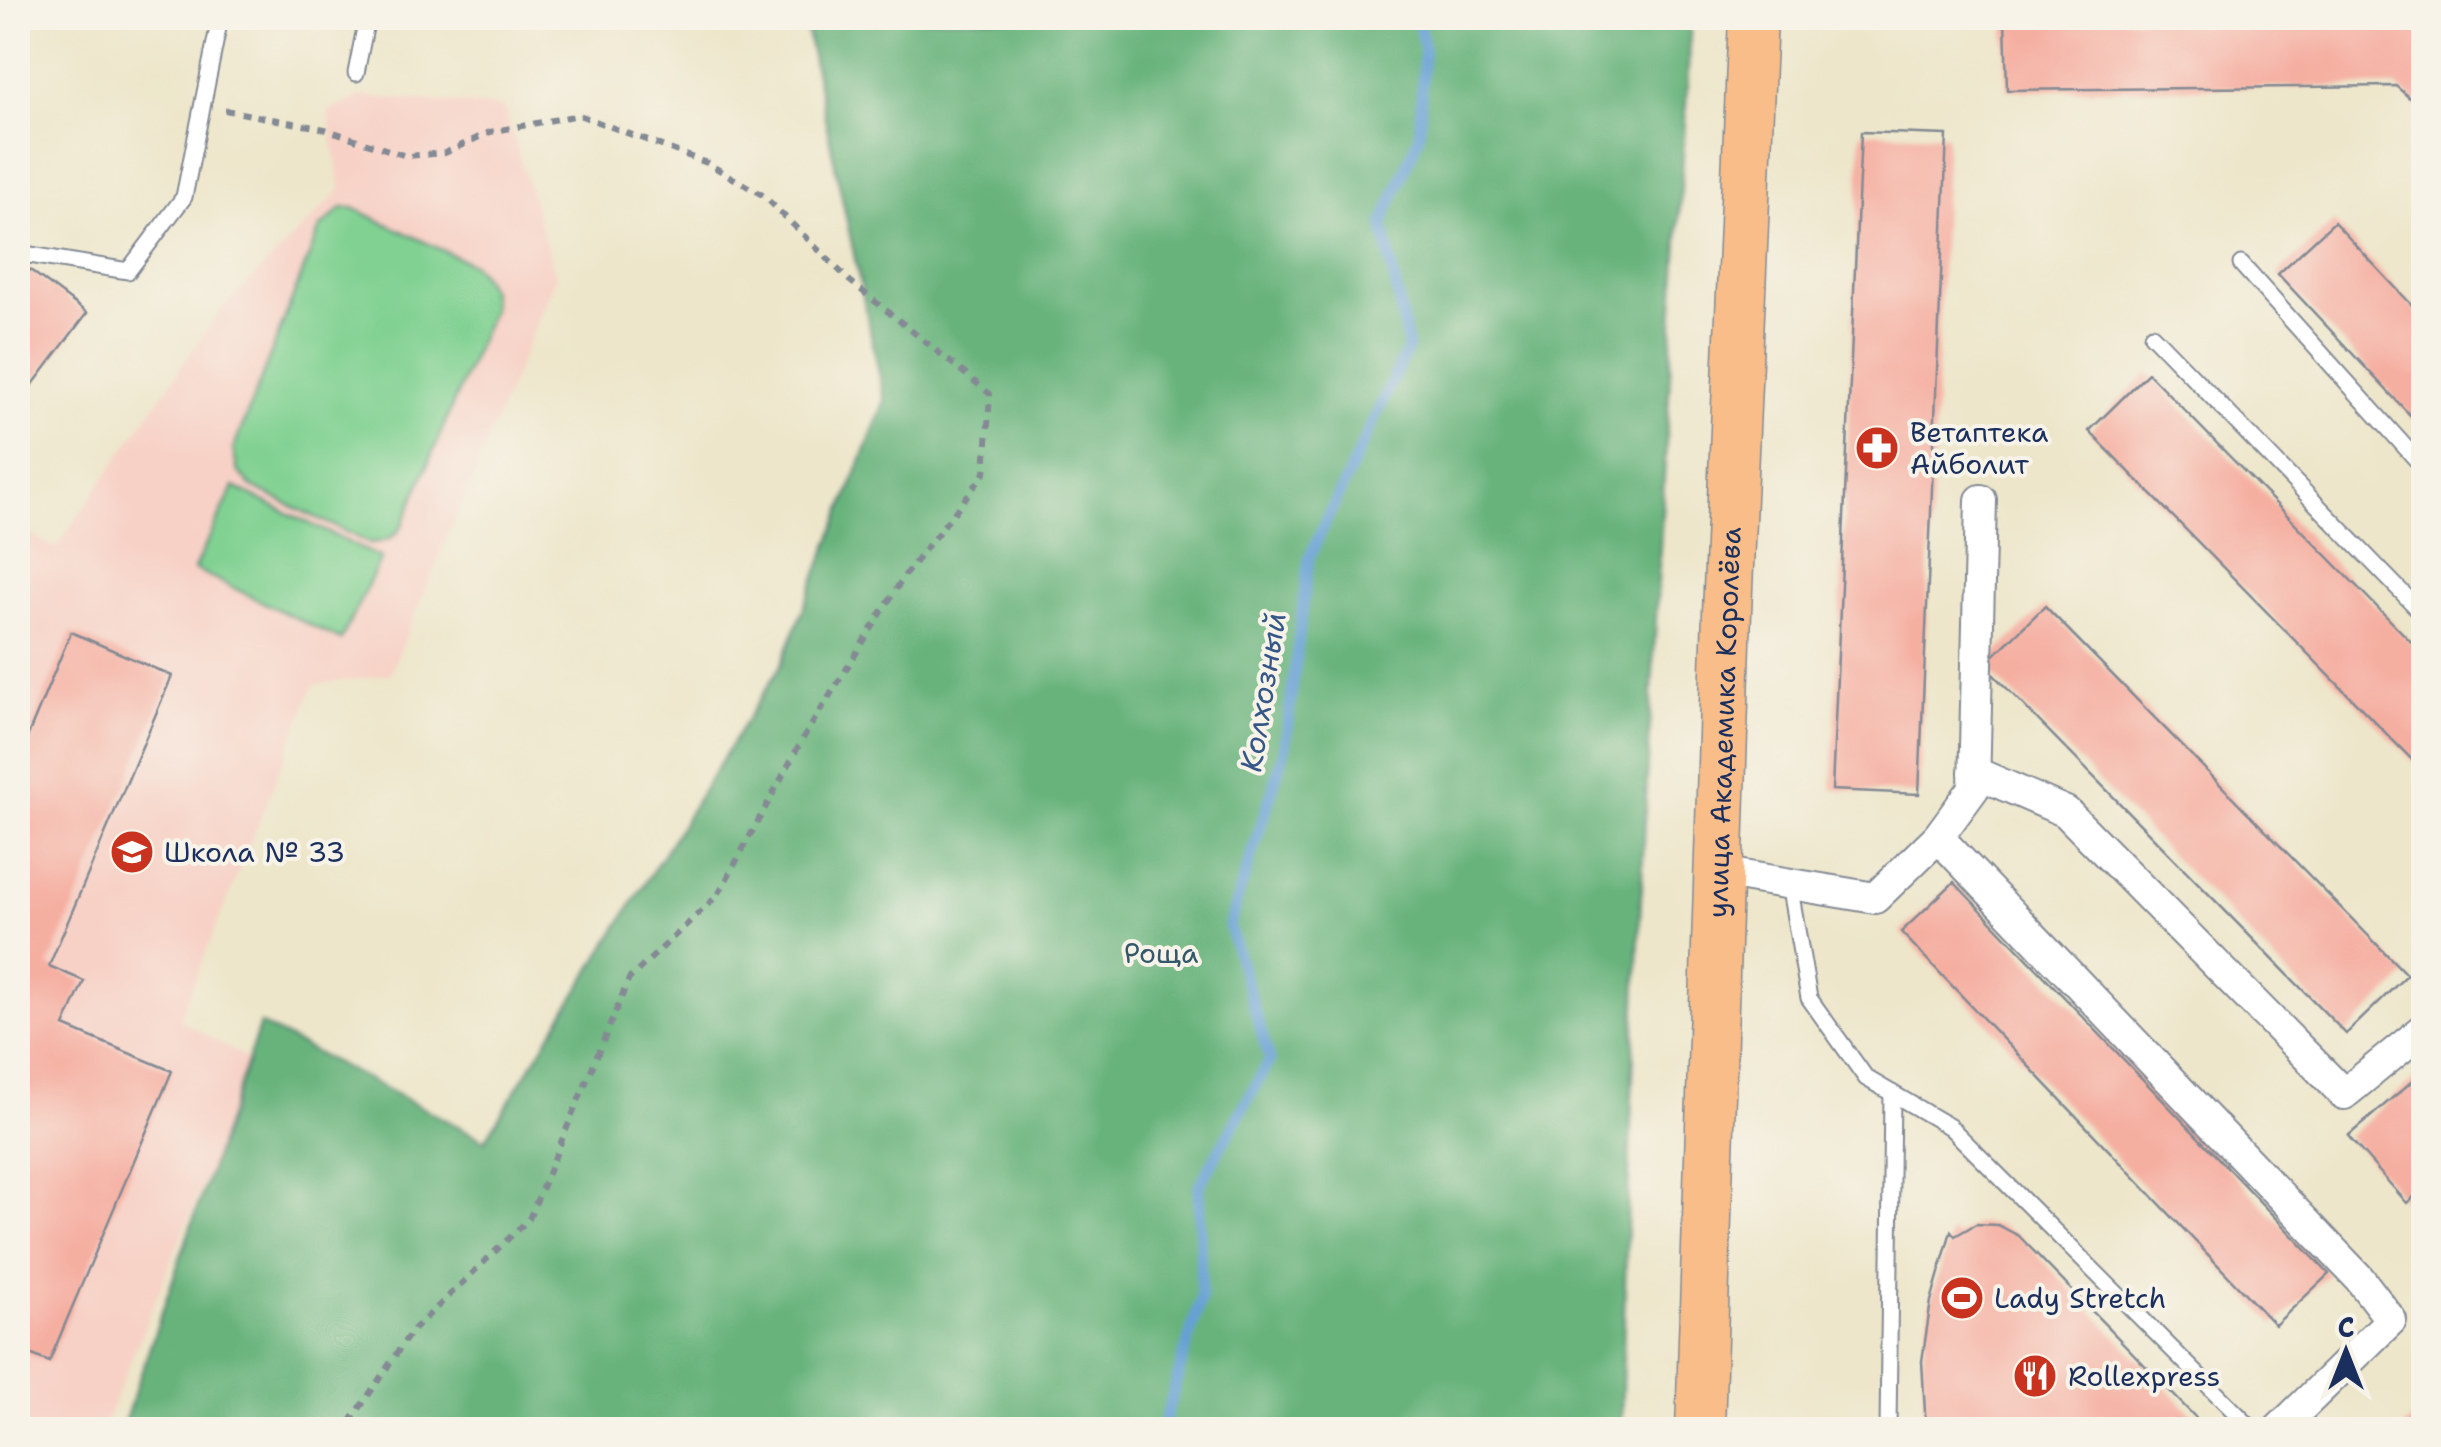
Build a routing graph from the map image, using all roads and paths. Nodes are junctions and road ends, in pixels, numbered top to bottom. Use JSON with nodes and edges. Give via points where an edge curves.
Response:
{"nodes":[{"id":1,"x":220,"y":18,"type":"edge"},
{"id":2,"x":367,"y":18,"type":"edge"},
{"id":3,"x":1753,"y":18,"type":"edge"},
{"id":4,"x":356,"y":73,"type":"dead end"},
{"id":5,"x":203,"y":106,"type":"junction"},
{"id":6,"x":18,"y":252,"type":"edge"},
{"id":7,"x":2241,"y":264,"type":"dead end"},
{"id":8,"x":2152,"y":336,"type":"dead end"},
{"id":9,"x":2424,"y":468,"type":"edge"},
{"id":10,"x":1981,"y":500,"type":"dead end"},
{"id":11,"x":2424,"y":615,"type":"edge"},
{"id":12,"x":1974,"y":772,"type":"junction"},
{"id":13,"x":1938,"y":838,"type":"junction"},
{"id":14,"x":1719,"y":872,"type":"junction"},
{"id":15,"x":1789,"y":884,"type":"junction"},
{"id":16,"x":2424,"y":1029,"type":"edge"},
{"id":17,"x":1892,"y":1093,"type":"junction"},
{"id":18,"x":344,"y":1430,"type":"edge"},
{"id":19,"x":1700,"y":1430,"type":"edge"},
{"id":20,"x":1888,"y":1430,"type":"edge"},
{"id":21,"x":2254,"y":1430,"type":"edge"},
{"id":22,"x":2278,"y":1430,"type":"edge"}],
"edges":[{"from":1,"to":5,"type":"lane"},
{"from":2,"to":4,"type":"lane"},
{"from":3,"to":14,"type":"main road","name":"улица Академика Королёва"},
{"from":5,"to":6,"type":"lane","via":[[184,198],[128,271]]},
{"from":5,"to":18,"type":"path","via":[[325,129],[406,156],[445,153],[490,132],[579,115],[708,163],[764,196],[850,280],[990,394],[985,473],[905,575],[802,740],[718,895],[628,978],[529,1219],[411,1332]]},
{"from":7,"to":9,"type":"lane"},
{"from":8,"to":11,"type":"lane"},
{"from":10,"to":12,"type":"street"},
{"from":12,"to":13,"type":"street","via":[[1974,788]]},
{"from":12,"to":16,"type":"street","via":[[2066,812],[2344,1094]]},
{"from":13,"to":15,"type":"street","via":[[1875,898]]},
{"from":13,"to":22,"type":"street","via":[[2392,1320]]},
{"from":14,"to":15,"type":"street"},
{"from":14,"to":19,"type":"main road","name":"улица Академика Королёва"},
{"from":15,"to":17,"type":"lane","via":[[1809,998],[1866,1078]]},
{"from":17,"to":20,"type":"lane"},
{"from":17,"to":21,"type":"lane","via":[[1950,1127]]}]}
